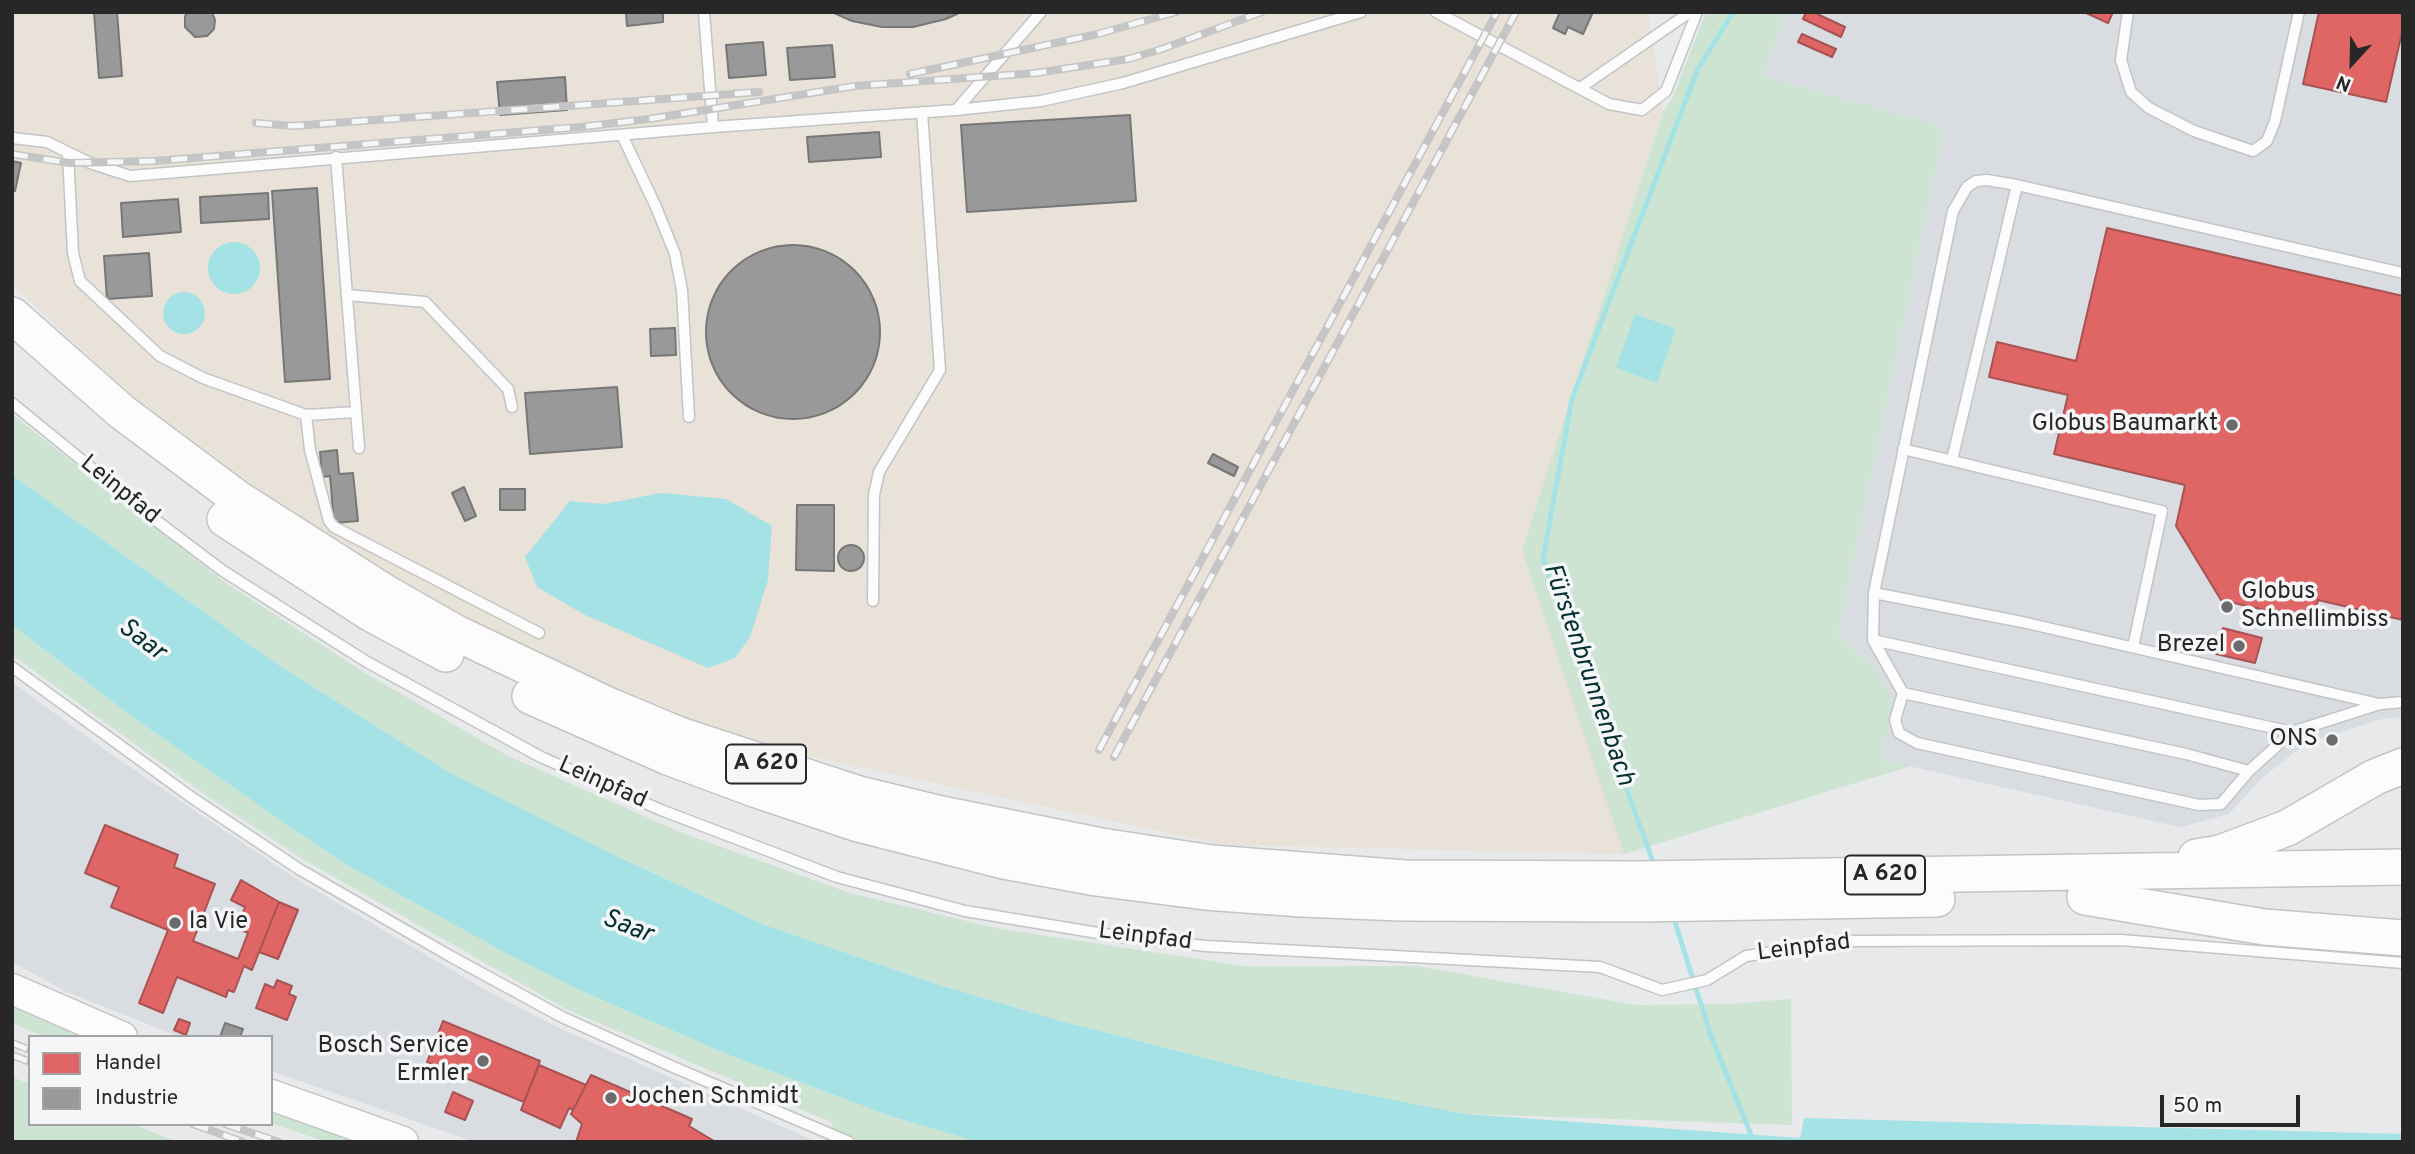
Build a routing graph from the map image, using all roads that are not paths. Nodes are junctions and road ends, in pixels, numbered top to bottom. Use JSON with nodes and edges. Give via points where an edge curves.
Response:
{"nodes":[{"id":1,"x":704,"y":12,"type":"edge"},
{"id":2,"x":1041,"y":12,"type":"edge"},
{"id":3,"x":1360,"y":12,"type":"edge"},
{"id":4,"x":1436,"y":12,"type":"edge"},
{"id":5,"x":1690,"y":12,"type":"edge"},
{"id":6,"x":1697,"y":12,"type":"edge"},
{"id":7,"x":2128,"y":12,"type":"edge"},
{"id":8,"x":2299,"y":12,"type":"edge"},
{"id":9,"x":1580,"y":88,"type":"junction"},
{"id":10,"x":956,"y":110,"type":"junction"},
{"id":11,"x":922,"y":112,"type":"junction"},
{"id":12,"x":713,"y":127,"type":"junction"},
{"id":13,"x":622,"y":135,"type":"junction"},
{"id":14,"x":12,"y":138,"type":"edge"},
{"id":15,"x":68,"y":154,"type":"junction"},
{"id":16,"x":336,"y":158,"type":"junction"},
{"id":17,"x":2017,"y":185,"type":"junction"},
{"id":18,"x":2403,"y":273,"type":"edge"},
{"id":19,"x":347,"y":295,"type":"junction"},
{"id":20,"x":12,"y":315,"type":"edge"},
{"id":21,"x":12,"y":348,"type":"edge"},
{"id":22,"x":12,"y":403,"type":"edge"},
{"id":23,"x":512,"y":407,"type":"dead end"},
{"id":24,"x":356,"y":412,"type":"junction"},
{"id":25,"x":306,"y":415,"type":"junction"},
{"id":26,"x":689,"y":417,"type":"dead end"},
{"id":27,"x":359,"y":448,"type":"dead end"},
{"id":28,"x":1903,"y":449,"type":"junction"},
{"id":29,"x":1952,"y":460,"type":"junction"},
{"id":30,"x":1874,"y":593,"type":"junction"},
{"id":31,"x":873,"y":601,"type":"dead end"},
{"id":32,"x":539,"y":633,"type":"dead end"},
{"id":33,"x":1873,"y":640,"type":"junction"},
{"id":34,"x":2133,"y":647,"type":"junction"},
{"id":35,"x":12,"y":667,"type":"edge"},
{"id":36,"x":1903,"y":693,"type":"junction"},
{"id":37,"x":2403,"y":702,"type":"edge"},
{"id":38,"x":2379,"y":704,"type":"junction"},
{"id":39,"x":2292,"y":732,"type":"junction"},
{"id":40,"x":2403,"y":766,"type":"edge"},
{"id":41,"x":2249,"y":771,"type":"junction"},
{"id":42,"x":2403,"y":867,"type":"edge"},
{"id":43,"x":2084,"y":885,"type":"junction"},
{"id":44,"x":2403,"y":891,"type":"edge"},
{"id":45,"x":1639,"y":892,"type":"junction"},
{"id":46,"x":2403,"y":939,"type":"edge"},
{"id":47,"x":2403,"y":963,"type":"edge"},
{"id":48,"x":12,"y":989,"type":"edge"},
{"id":49,"x":117,"y":1035,"type":"edge"},
{"id":50,"x":273,"y":1096,"type":"edge"},
{"id":51,"x":403,"y":1142,"type":"edge"},
{"id":52,"x":849,"y":1142,"type":"edge"}],
"edges":[{"from":1,"to":12,"type":"lane"},
{"from":2,"to":10,"type":"lane"},
{"from":3,"to":10,"type":"lane","via":[[1123,83],[1041,101]]},
{"from":4,"to":9,"type":"lane"},
{"from":5,"to":9,"type":"lane"},
{"from":6,"to":9,"type":"lane","via":[[1666,91],[1642,110],[1609,104]]},
{"from":7,"to":8,"type":"lane","via":[[2121,60],[2131,92],[2150,108],[2194,131],[2253,151],[2267,141],[2275,121]]},
{"from":10,"to":11,"type":"lane"},
{"from":11,"to":12,"type":"lane"},
{"from":11,"to":31,"type":"lane","via":[[940,370],[879,472],[874,495]]},
{"from":12,"to":13,"type":"lane"},
{"from":13,"to":16,"type":"lane"},
{"from":13,"to":26,"type":"lane","via":[[675,254],[682,290]]},
{"from":14,"to":15,"type":"lane","via":[[47,142]]},
{"from":15,"to":16,"type":"lane","via":[[130,176]]},
{"from":15,"to":25,"type":"lane","via":[[73,253],[80,281],[160,356],[203,378]]},
{"from":16,"to":19,"type":"lane"},
{"from":17,"to":18,"type":"lane"},
{"from":17,"to":28,"type":"lane","via":[[1976,181],[1953,211]]},
{"from":17,"to":29,"type":"lane"},
{"from":19,"to":23,"type":"lane","via":[[425,302],[508,389]]},
{"from":19,"to":24,"type":"lane"},
{"from":20,"to":45,"type":"highway","number":"A 620","via":[[122,412],[307,544],[456,633],[677,734],[859,794],[1101,846],[1212,863]]},
{"from":21,"to":45,"type":"highway","number":"A 620","via":[[171,480],[370,613],[438,651],[600,728],[754,789],[855,822],[1004,861],[1205,892],[1453,904]]},
{"from":22,"to":47,"type":"lane","name":"Leinpfad","via":[[223,571],[367,662],[541,757],[605,787],[837,877],[965,911],[1122,937],[1219,947],[1600,967],[1662,990],[1707,980],[1746,956],[1849,941],[2121,940]]},
{"from":24,"to":25,"type":"lane"},
{"from":24,"to":27,"type":"lane"},
{"from":25,"to":32,"type":"lane","via":[[310,450],[334,527]]},
{"from":28,"to":29,"type":"lane"},
{"from":28,"to":30,"type":"lane"},
{"from":29,"to":34,"type":"lane","via":[[2162,511]]},
{"from":30,"to":33,"type":"lane"},
{"from":30,"to":34,"type":"lane"},
{"from":33,"to":36,"type":"lane"},
{"from":33,"to":39,"type":"lane"},
{"from":34,"to":38,"type":"lane"},
{"from":35,"to":52,"type":"lane","via":[[299,869],[450,956],[562,1017]]},
{"from":36,"to":41,"type":"lane"},
{"from":36,"to":41,"type":"lane","via":[[1895,720],[1899,733],[1917,743],[2199,805],[2221,804]]},
{"from":37,"to":38,"type":"lane"},
{"from":38,"to":39,"type":"lane"},
{"from":39,"to":41,"type":"lane"},
{"from":40,"to":43,"type":"highway","via":[[2287,828],[2220,853]]},
{"from":42,"to":43,"type":"highway","number":"A 620"},
{"from":43,"to":44,"type":"highway","number":"A 620"},
{"from":43,"to":45,"type":"highway","number":"A 620"},
{"from":43,"to":46,"type":"highway","via":[[2264,927]]},
{"from":48,"to":49,"type":"main road"},
{"from":50,"to":51,"type":"main road"}]}
